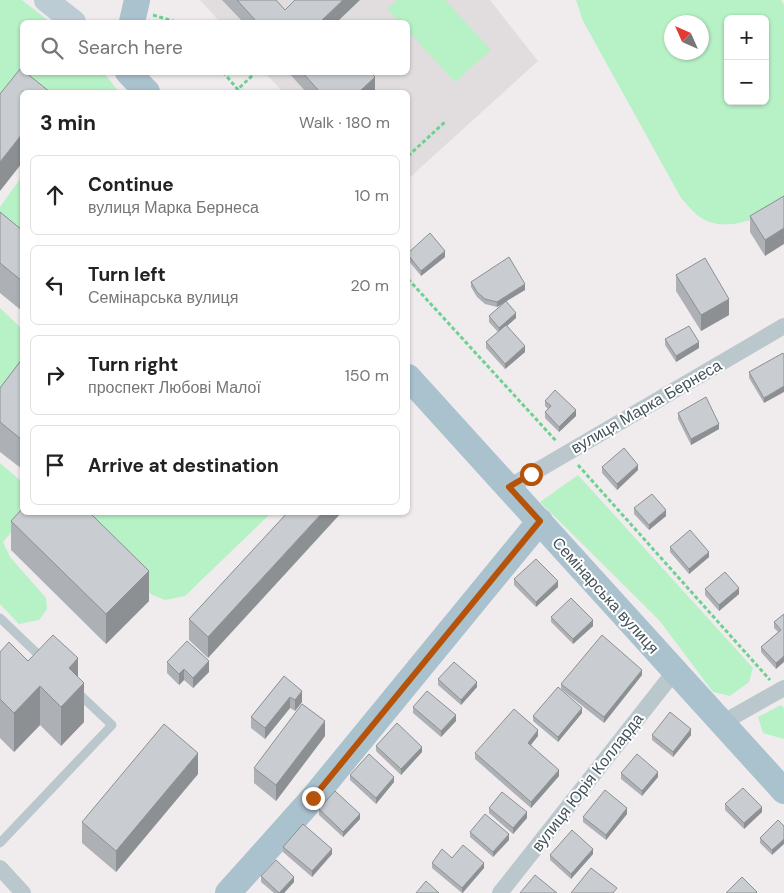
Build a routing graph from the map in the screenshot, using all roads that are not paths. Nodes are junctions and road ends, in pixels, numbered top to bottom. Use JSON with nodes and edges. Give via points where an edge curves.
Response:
{"nodes":[{"id":1,"x":46,"y":0,"type":"edge"},
{"id":2,"x":71,"y":20,"type":"edge"},
{"id":3,"x":131,"y":75,"type":"edge"},
{"id":4,"x":145,"y":90,"type":"edge"},
{"id":5,"x":784,"y":326,"type":"edge"},
{"id":6,"x":410,"y":379,"type":"edge"},
{"id":7,"x":509,"y":487,"type":"junction"},
{"id":8,"x":540,"y":521,"type":"junction"},
{"id":9,"x":0,"y":618,"type":"edge"},
{"id":10,"x":48,"y":664,"type":"edge"},
{"id":11,"x":675,"y":670,"type":"junction"},
{"id":12,"x":69,"y":683,"type":"edge"},
{"id":13,"x":782,"y":689,"type":"edge"},
{"id":14,"x":722,"y":723,"type":"junction"},
{"id":15,"x":784,"y":791,"type":"edge"},
{"id":16,"x":0,"y":843,"type":"edge"},
{"id":17,"x":0,"y":868,"type":"edge"},
{"id":18,"x":23,"y":893,"type":"edge"},
{"id":19,"x":228,"y":893,"type":"edge"},
{"id":20,"x":500,"y":893,"type":"edge"}],
"edges":[{"from":1,"to":2,"type":"main road"},
{"from":3,"to":4,"type":"main road"},
{"from":5,"to":7,"type":"street","name":"вулиця Марка Бернеса"},
{"from":6,"to":7,"type":"main road","name":"Семінарська вулиця"},
{"from":7,"to":8,"type":"main road","name":"Семінарська вулиця"},
{"from":8,"to":11,"type":"main road","name":"Семінарська вулиця"},
{"from":8,"to":19,"type":"main road","via":[[313,798]]},
{"from":9,"to":10,"type":"lane"},
{"from":11,"to":14,"type":"main road","name":"Семінарська вулиця"},
{"from":11,"to":20,"type":"street","name":"вулиця Юрія Колларда"},
{"from":12,"to":16,"type":"lane","via":[[112,725]]},
{"from":13,"to":14,"type":"street"},
{"from":14,"to":15,"type":"main road","name":"Семінарська вулиця"},
{"from":17,"to":18,"type":"street"}]}
